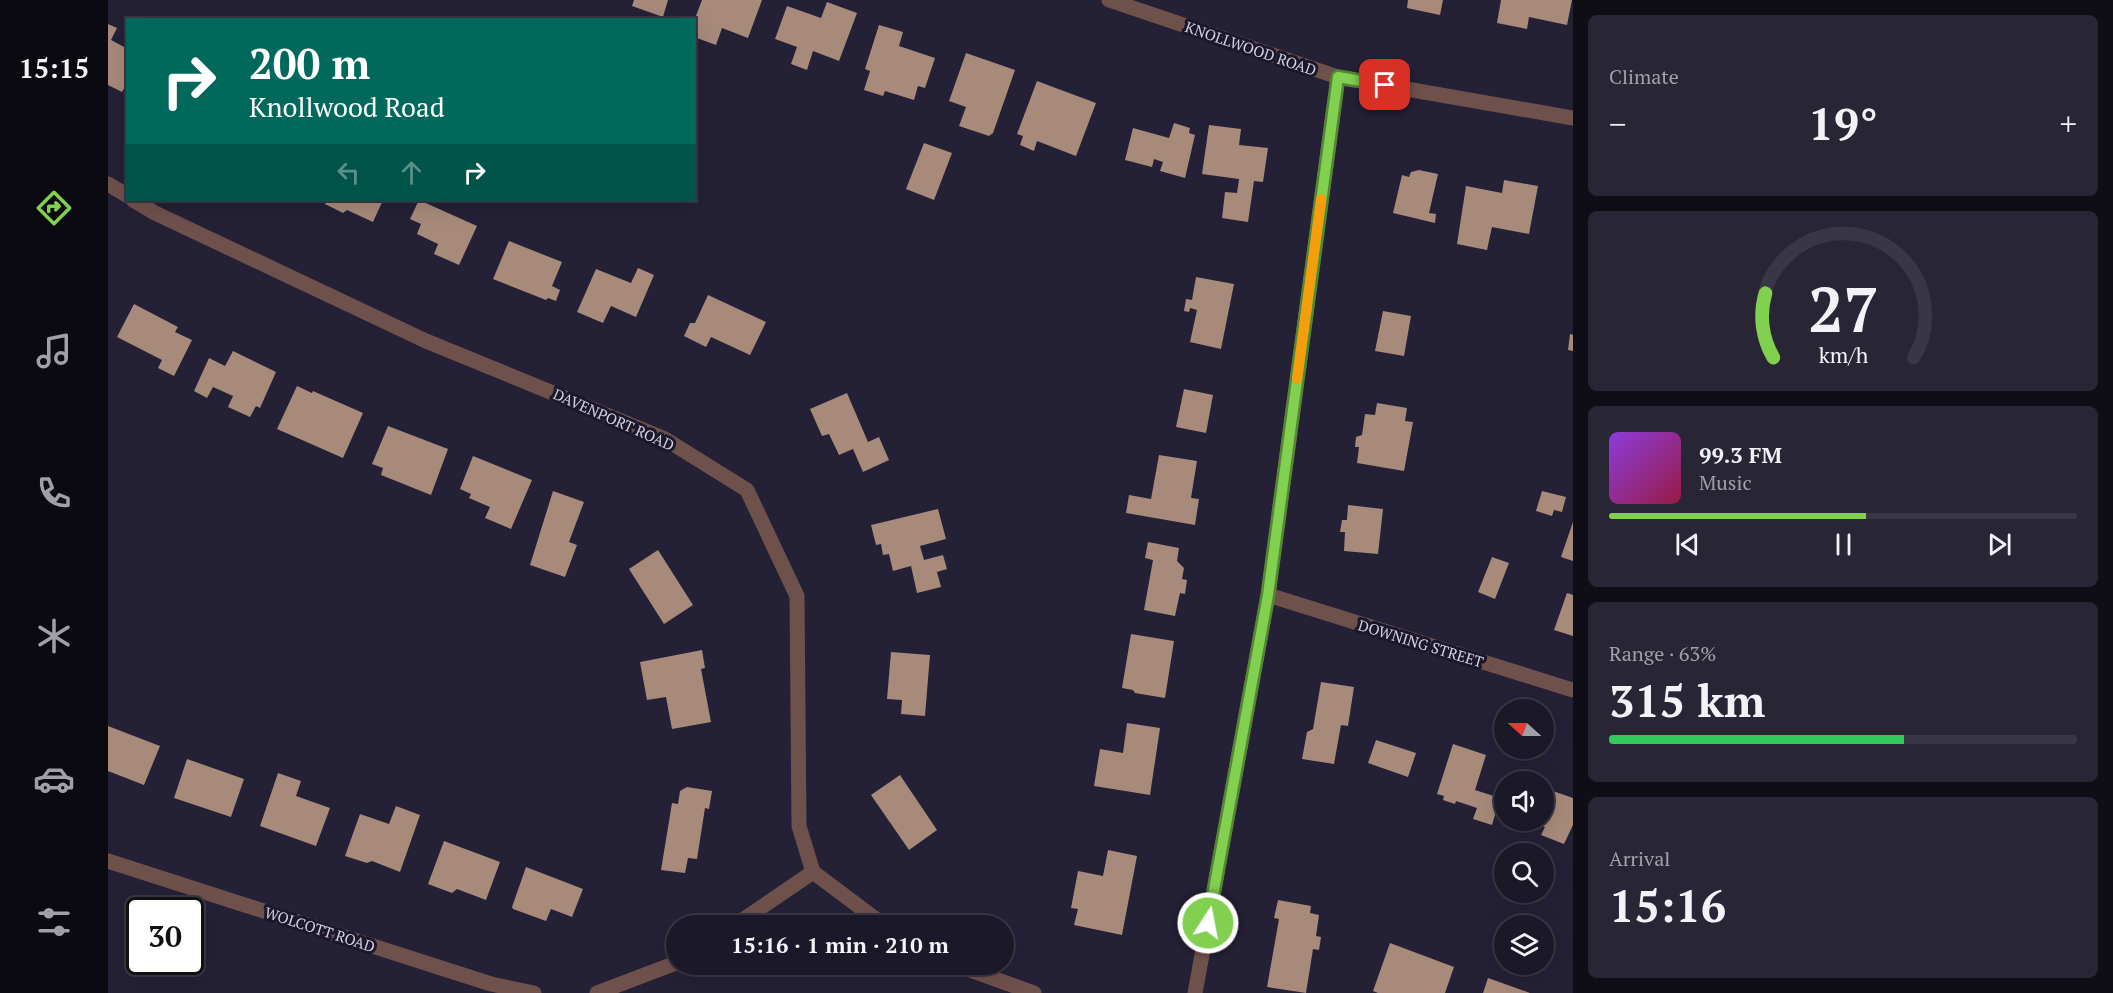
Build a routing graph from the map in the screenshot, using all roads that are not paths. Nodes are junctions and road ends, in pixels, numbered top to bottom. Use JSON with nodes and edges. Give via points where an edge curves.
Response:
{"nodes":[{"id":1,"x":1109,"y":0,"type":"edge"},
{"id":2,"x":1338,"y":77,"type":"junction"},
{"id":3,"x":1573,"y":118,"type":"edge"},
{"id":4,"x":108,"y":184,"type":"edge"},
{"id":5,"x":126,"y":195,"type":"edge"},
{"id":6,"x":136,"y":201,"type":"edge"},
{"id":7,"x":1268,"y":595,"type":"junction"},
{"id":8,"x":1573,"y":690,"type":"edge"},
{"id":9,"x":108,"y":861,"type":"edge"},
{"id":10,"x":813,"y":872,"type":"junction"},
{"id":11,"x":750,"y":915,"type":"edge"},
{"id":12,"x":870,"y":915,"type":"edge"},
{"id":13,"x":666,"y":967,"type":"edge"},
{"id":14,"x":984,"y":975,"type":"edge"},
{"id":15,"x":534,"y":993,"type":"edge"},
{"id":16,"x":597,"y":993,"type":"edge"},
{"id":17,"x":1034,"y":993,"type":"edge"},
{"id":18,"x":1195,"y":993,"type":"edge"}],
"edges":[{"from":1,"to":2,"type":"street","name":"KNOLLWOOD ROAD"},
{"from":2,"to":3,"type":"street","name":"KNOLLWOOD ROAD"},
{"from":2,"to":7,"type":"street"},
{"from":4,"to":5,"type":"street"},
{"from":6,"to":10,"type":"street","name":"DAVENPORT ROAD","via":[[426,341],[665,439],[747,490],[797,596],[799,826]]},
{"from":7,"to":8,"type":"street","name":"DOWNING STREET"},
{"from":7,"to":18,"type":"street"},
{"from":9,"to":15,"type":"street","name":"WOLCOTT ROAD","via":[[491,984]]},
{"from":10,"to":11,"type":"street"},
{"from":10,"to":12,"type":"street"},
{"from":13,"to":16,"type":"street"},
{"from":14,"to":17,"type":"street"}]}
